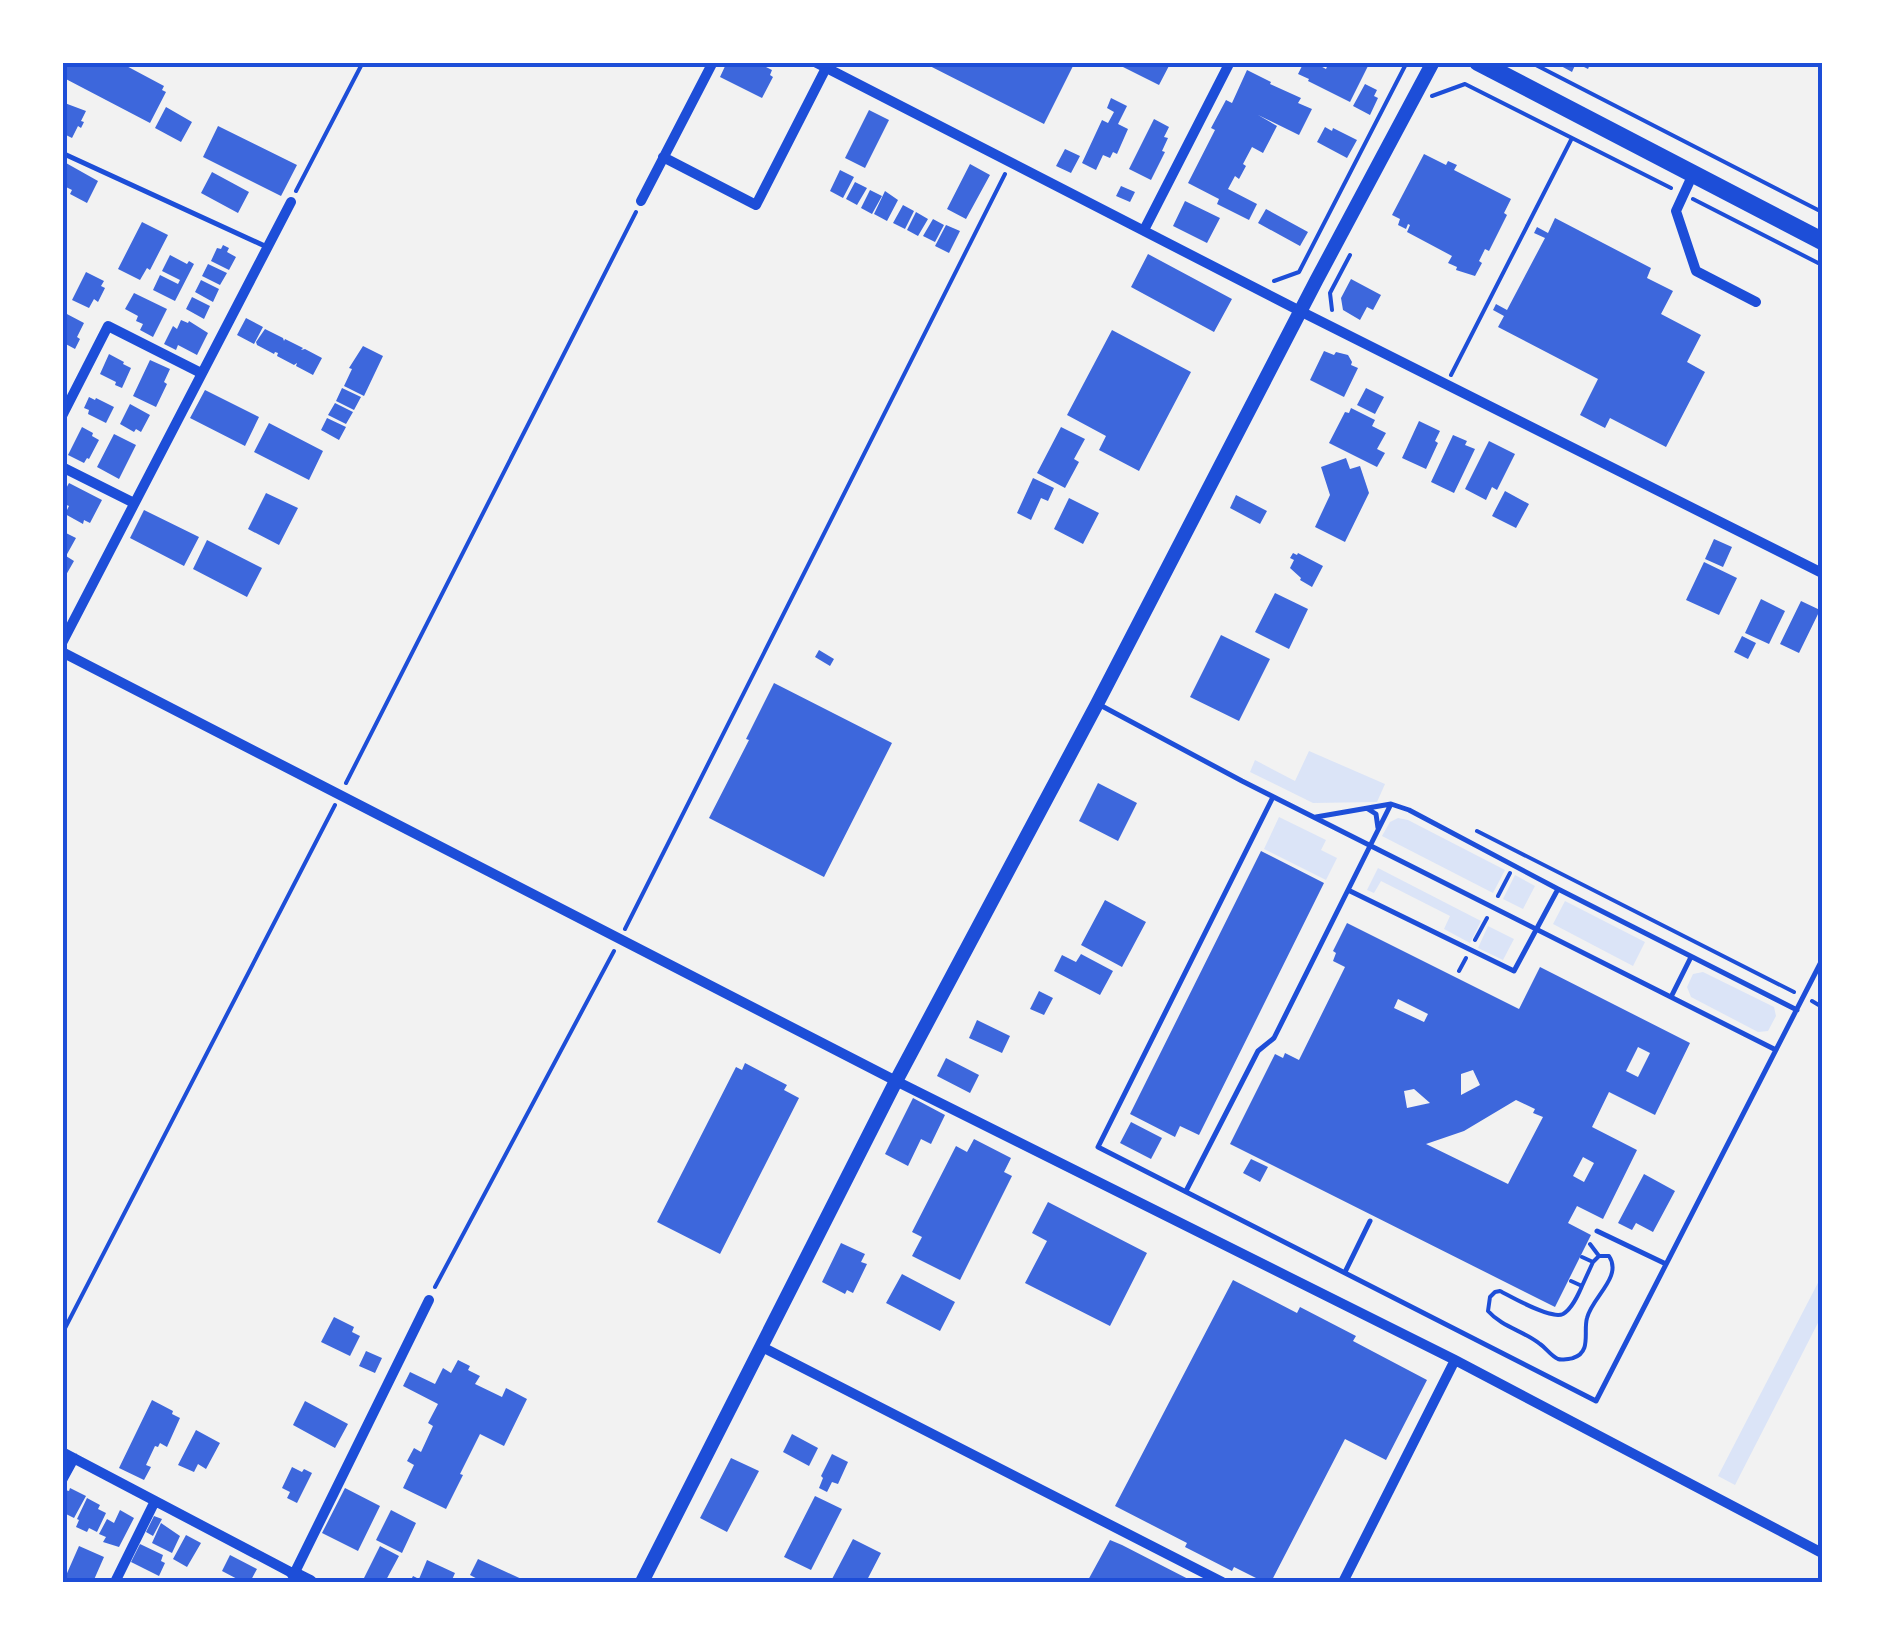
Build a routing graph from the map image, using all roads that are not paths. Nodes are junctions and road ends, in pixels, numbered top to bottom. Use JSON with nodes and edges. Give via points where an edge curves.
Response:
{"nodes":[{"id":1,"x":713,"y":62,"type":"edge"},
{"id":2,"x":1230,"y":62,"type":"edge"},
{"id":3,"x":1434,"y":62,"type":"edge"},
{"id":4,"x":1478,"y":62,"type":"edge"},
{"id":5,"x":821,"y":66,"type":"edge"},
{"id":6,"x":62,"y":154,"type":"edge"},
{"id":7,"x":663,"y":157,"type":"junction"},
{"id":8,"x":1693,"y":174,"type":"junction"},
{"id":9,"x":641,"y":201,"type":"road end"},
{"id":10,"x":291,"y":202,"type":"road end"},
{"id":11,"x":1144,"y":230,"type":"junction"},
{"id":12,"x":1822,"y":240,"type":"edge"},
{"id":13,"x":267,"y":248,"type":"junction"},
{"id":14,"x":1756,"y":302,"type":"dead end"},
{"id":15,"x":1300,"y":311,"type":"junction"},
{"id":16,"x":201,"y":373,"type":"junction"},
{"id":17,"x":62,"y":416,"type":"edge"},
{"id":18,"x":62,"y":466,"type":"edge"},
{"id":19,"x":134,"y":502,"type":"junction"},
{"id":20,"x":1822,"y":573,"type":"edge"},
{"id":21,"x":62,"y":642,"type":"edge"},
{"id":22,"x":62,"y":652,"type":"edge"},
{"id":23,"x":1097,"y":704,"type":"junction"},
{"id":24,"x":1273,"y":796,"type":"junction"},
{"id":25,"x":1391,"y":804,"type":"junction"},
{"id":26,"x":1365,"y":808,"type":"junction"},
{"id":27,"x":1313,"y":818,"type":"junction"},
{"id":28,"x":1378,"y":829,"type":"junction"},
{"id":29,"x":1369,"y":846,"type":"junction"},
{"id":30,"x":1558,"y":889,"type":"junction"},
{"id":31,"x":1348,"y":890,"type":"junction"},
{"id":32,"x":1536,"y":930,"type":"junction"},
{"id":33,"x":1691,"y":957,"type":"junction"},
{"id":34,"x":1822,"y":960,"type":"edge"},
{"id":35,"x":1670,"y":997,"type":"junction"},
{"id":36,"x":1797,"y":1010,"type":"junction"},
{"id":37,"x":1776,"y":1051,"type":"junction"},
{"id":38,"x":896,"y":1081,"type":"junction"},
{"id":39,"x":1186,"y":1191,"type":"junction"},
{"id":40,"x":1370,"y":1221,"type":"dead end"},
{"id":41,"x":1597,"y":1231,"type":"dead end"},
{"id":42,"x":1666,"y":1264,"type":"junction"},
{"id":43,"x":1345,"y":1272,"type":"junction"},
{"id":44,"x":428,"y":1300,"type":"road end"},
{"id":45,"x":762,"y":1346,"type":"junction"},
{"id":46,"x":1455,"y":1360,"type":"junction"},
{"id":47,"x":62,"y":1452,"type":"edge"},
{"id":48,"x":74,"y":1458,"type":"junction"},
{"id":49,"x":62,"y":1480,"type":"edge"},
{"id":50,"x":155,"y":1500,"type":"junction"},
{"id":51,"x":1822,"y":1553,"type":"edge"},
{"id":52,"x":294,"y":1574,"type":"junction"},
{"id":53,"x":114,"y":1582,"type":"edge"},
{"id":54,"x":310,"y":1582,"type":"edge"},
{"id":55,"x":642,"y":1582,"type":"edge"},
{"id":56,"x":1222,"y":1582,"type":"edge"},
{"id":57,"x":1343,"y":1582,"type":"edge"}],
"edges":[{"from":1,"to":7,"type":"street"},
{"from":2,"to":11,"type":"street"},
{"from":3,"to":15,"type":"street"},
{"from":4,"to":8,"type":"main road"},
{"from":5,"to":7,"type":"street","via":[[756,205]]},
{"from":5,"to":11,"type":"street"},
{"from":6,"to":13,"type":"lane"},
{"from":7,"to":9,"type":"street"},
{"from":8,"to":12,"type":"main road"},
{"from":8,"to":14,"type":"street","via":[[1676,211],[1696,271]]},
{"from":10,"to":13,"type":"street"},
{"from":11,"to":15,"type":"street"},
{"from":13,"to":16,"type":"street"},
{"from":15,"to":20,"type":"street"},
{"from":15,"to":23,"type":"street"},
{"from":16,"to":17,"type":"street","via":[[108,326]]},
{"from":16,"to":19,"type":"street"},
{"from":18,"to":19,"type":"street"},
{"from":19,"to":21,"type":"street"},
{"from":22,"to":38,"type":"street"},
{"from":23,"to":24,"type":"lane"},
{"from":23,"to":38,"type":"street"},
{"from":24,"to":27,"type":"lane"},
{"from":24,"to":39,"type":"lane","via":[[1098,1147]]},
{"from":25,"to":26,"type":"lane"},
{"from":25,"to":28,"type":"lane"},
{"from":25,"to":30,"type":"lane"},
{"from":26,"to":27,"type":"lane"},
{"from":26,"to":28,"type":"lane","via":[[1376,814]]},
{"from":27,"to":29,"type":"lane"},
{"from":28,"to":29,"type":"lane"},
{"from":29,"to":31,"type":"lane"},
{"from":29,"to":32,"type":"lane"},
{"from":30,"to":32,"type":"lane"},
{"from":30,"to":33,"type":"lane"},
{"from":31,"to":32,"type":"lane","via":[[1514,971]]},
{"from":31,"to":39,"type":"lane"},
{"from":32,"to":35,"type":"lane"},
{"from":33,"to":35,"type":"lane"},
{"from":33,"to":36,"type":"lane"},
{"from":34,"to":36,"type":"lane"},
{"from":35,"to":37,"type":"lane"},
{"from":36,"to":37,"type":"lane"},
{"from":37,"to":42,"type":"lane"},
{"from":38,"to":45,"type":"street"},
{"from":38,"to":46,"type":"street"},
{"from":39,"to":43,"type":"lane"},
{"from":40,"to":43,"type":"lane"},
{"from":41,"to":42,"type":"lane"},
{"from":42,"to":43,"type":"lane","via":[[1596,1401]]},
{"from":44,"to":52,"type":"street"},
{"from":45,"to":55,"type":"street"},
{"from":45,"to":56,"type":"street"},
{"from":46,"to":51,"type":"street"},
{"from":46,"to":57,"type":"street"},
{"from":47,"to":48,"type":"street"},
{"from":48,"to":49,"type":"street"},
{"from":48,"to":50,"type":"street"},
{"from":50,"to":52,"type":"street"},
{"from":50,"to":53,"type":"street"},
{"from":52,"to":54,"type":"street"}]}
